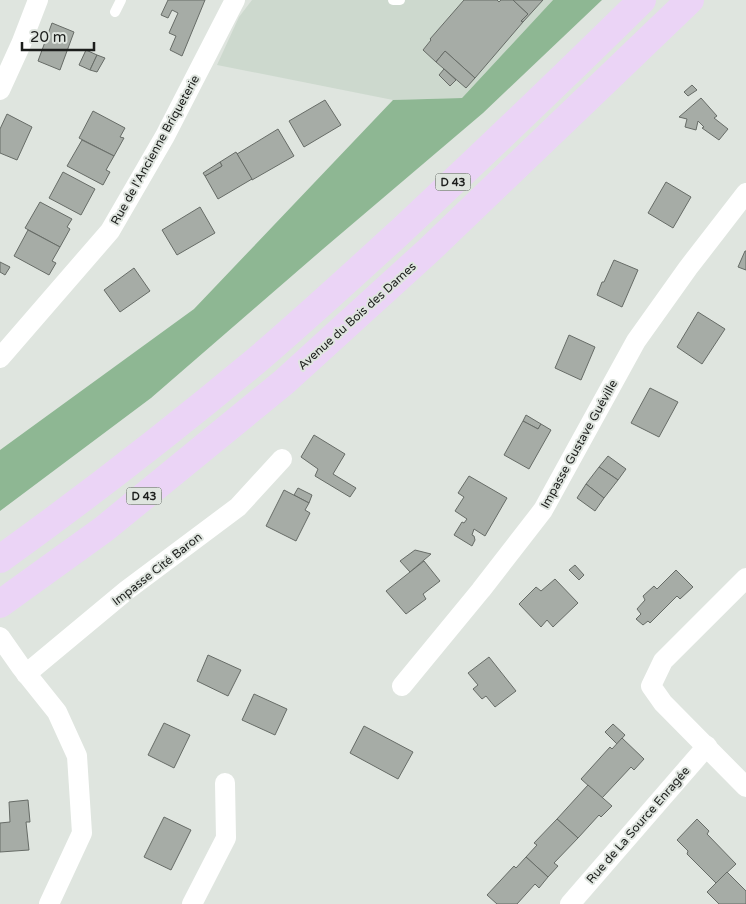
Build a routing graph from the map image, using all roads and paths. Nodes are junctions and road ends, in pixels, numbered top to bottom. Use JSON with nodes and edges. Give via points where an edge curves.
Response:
{"nodes":[{"id":1,"x":38,"y":0,"type":"edge"},
{"id":2,"x":121,"y":0,"type":"edge"},
{"id":3,"x":235,"y":0,"type":"edge"},
{"id":4,"x":392,"y":0,"type":"edge"},
{"id":5,"x":400,"y":0,"type":"edge"},
{"id":6,"x":642,"y":0,"type":"edge"},
{"id":7,"x":690,"y":0,"type":"edge"},
{"id":8,"x":116,"y":12,"type":"dead end"},
{"id":9,"x":0,"y":90,"type":"edge"},
{"id":10,"x":746,"y":193,"type":"edge"},
{"id":11,"x":0,"y":358,"type":"edge"},
{"id":12,"x":282,"y":459,"type":"dead end"},
{"id":13,"x":0,"y":559,"type":"edge"},
{"id":14,"x":746,"y":578,"type":"edge"},
{"id":15,"x":0,"y":604,"type":"edge"},
{"id":16,"x":0,"y":637,"type":"edge"},
{"id":17,"x":24,"y":670,"type":"junction"},
{"id":18,"x":402,"y":686,"type":"dead end"},
{"id":19,"x":707,"y":746,"type":"junction"},
{"id":20,"x":225,"y":783,"type":"dead end"},
{"id":21,"x":746,"y":786,"type":"edge"},
{"id":22,"x":49,"y":904,"type":"edge"},
{"id":23,"x":192,"y":904,"type":"edge"},
{"id":24,"x":570,"y":904,"type":"edge"}],
"edges":[{"from":1,"to":9,"type":"street"},
{"from":2,"to":8,"type":"lane"},
{"from":3,"to":11,"type":"street","name":"Rue de l'Ancienne Briqueterie","via":[[165,136],[110,231]]},
{"from":4,"to":5,"type":"lane"},
{"from":6,"to":13,"type":"highway","number":"D 43","via":[[449,186],[259,358],[174,428]]},
{"from":7,"to":15,"type":"highway","name":"Avenue du Bois des Dames","number":"D 43","via":[[428,251],[284,382],[104,529]]},
{"from":10,"to":18,"type":"street","name":"Impasse Gustave Guéville","via":[[636,341],[543,510]]},
{"from":12,"to":17,"type":"street","name":"Impasse Cité Baron","via":[[238,507]]},
{"from":14,"to":19,"type":"street","via":[[663,661],[651,686],[663,703]]},
{"from":16,"to":17,"type":"street"},
{"from":17,"to":22,"type":"street","via":[[57,712],[77,756],[82,833]]},
{"from":19,"to":21,"type":"street"},
{"from":19,"to":24,"type":"street","name":"Rue de La Source Enragée"},
{"from":20,"to":23,"type":"street","via":[[226,838]]}]}
